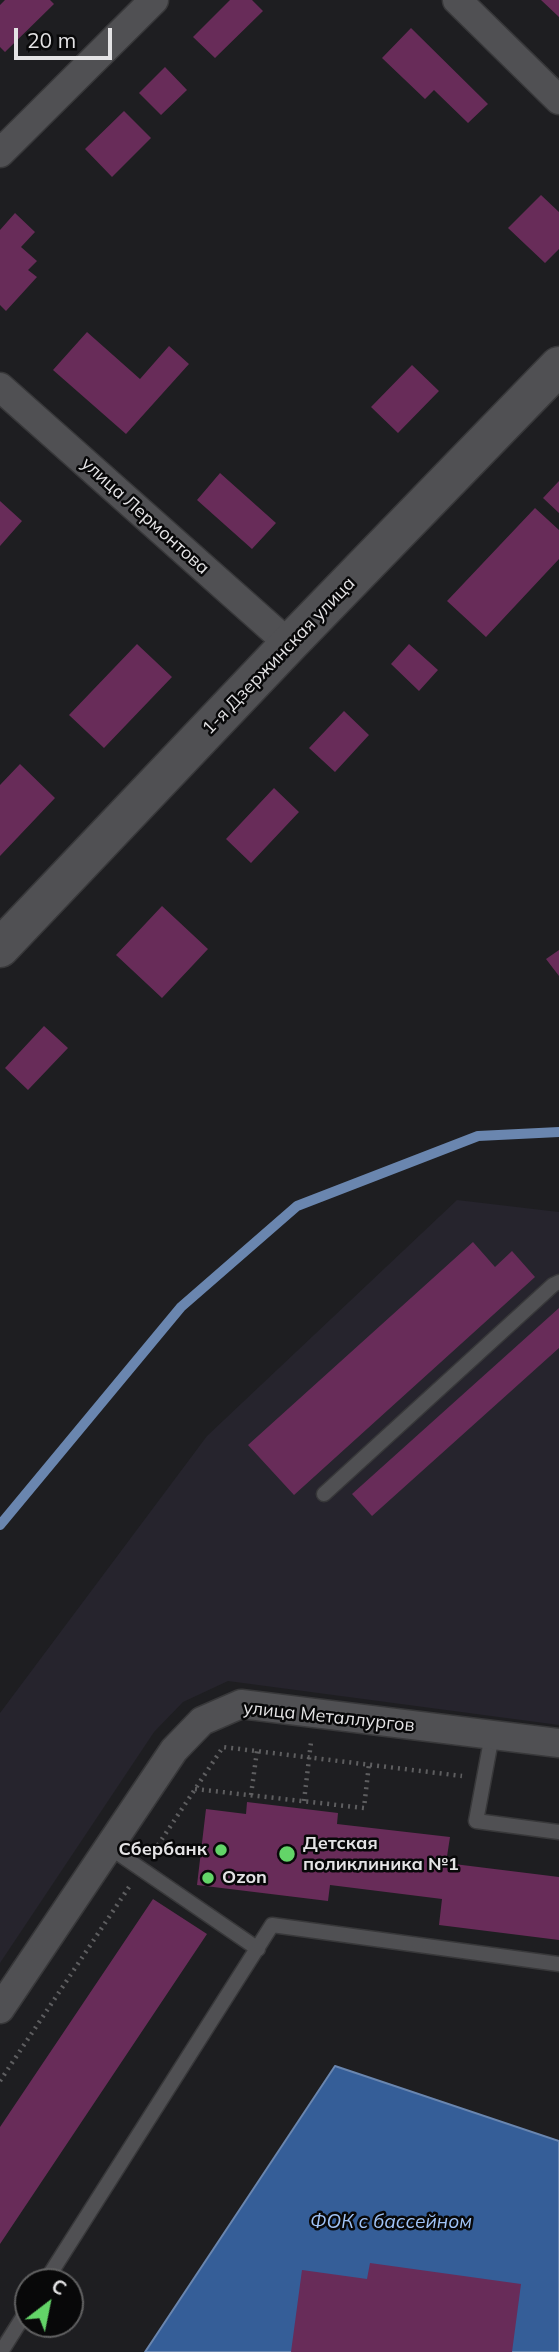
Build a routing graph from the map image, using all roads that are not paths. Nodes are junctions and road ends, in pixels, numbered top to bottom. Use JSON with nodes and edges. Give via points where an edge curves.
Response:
{"nodes":[{"id":1,"x":154,"y":0,"type":"edge"},
{"id":2,"x":457,"y":0,"type":"edge"},
{"id":3,"x":559,"y":100,"type":"edge"},
{"id":4,"x":0,"y":153,"type":"edge"},
{"id":5,"x":559,"y":366,"type":"edge"},
{"id":6,"x":0,"y":387,"type":"edge"},
{"id":7,"x":289,"y":645,"type":"junction"},
{"id":8,"x":0,"y":948,"type":"edge"},
{"id":9,"x":559,"y":1282,"type":"edge"},
{"id":10,"x":324,"y":1494,"type":"dead end"},
{"id":11,"x":492,"y":1735,"type":"junction"},
{"id":12,"x":559,"y":1743,"type":"edge"},
{"id":13,"x":559,"y":1832,"type":"edge"},
{"id":14,"x":109,"y":1847,"type":"junction"},
{"id":15,"x":258,"y":1949,"type":"junction"},
{"id":16,"x":559,"y":1964,"type":"edge"},
{"id":17,"x":0,"y":2010,"type":"edge"},
{"id":18,"x":54,"y":2268,"type":"edge"},
{"id":19,"x":14,"y":2331,"type":"edge"},
{"id":20,"x":1,"y":2352,"type":"edge"}],
"edges":[{"from":1,"to":4,"type":"street"},
{"from":2,"to":3,"type":"street"},
{"from":5,"to":7,"type":"street","name":"1-я Дзержинская улица"},
{"from":6,"to":7,"type":"street","name":"улица Лермонтова"},
{"from":7,"to":8,"type":"street","name":"1-я Дзержинская улица"},
{"from":9,"to":10,"type":"lane"},
{"from":11,"to":12,"type":"street","name":"улица Металлургов"},
{"from":11,"to":13,"type":"lane","via":[[476,1821]]},
{"from":11,"to":14,"type":"street","name":"улица Металлургов","via":[[241,1704],[202,1721],[174,1750]]},
{"from":14,"to":15,"type":"lane"},
{"from":14,"to":17,"type":"street","name":"улица Металлургов"},
{"from":15,"to":16,"type":"lane","via":[[272,1926]]},
{"from":15,"to":18,"type":"lane"},
{"from":19,"to":20,"type":"lane"}]}
